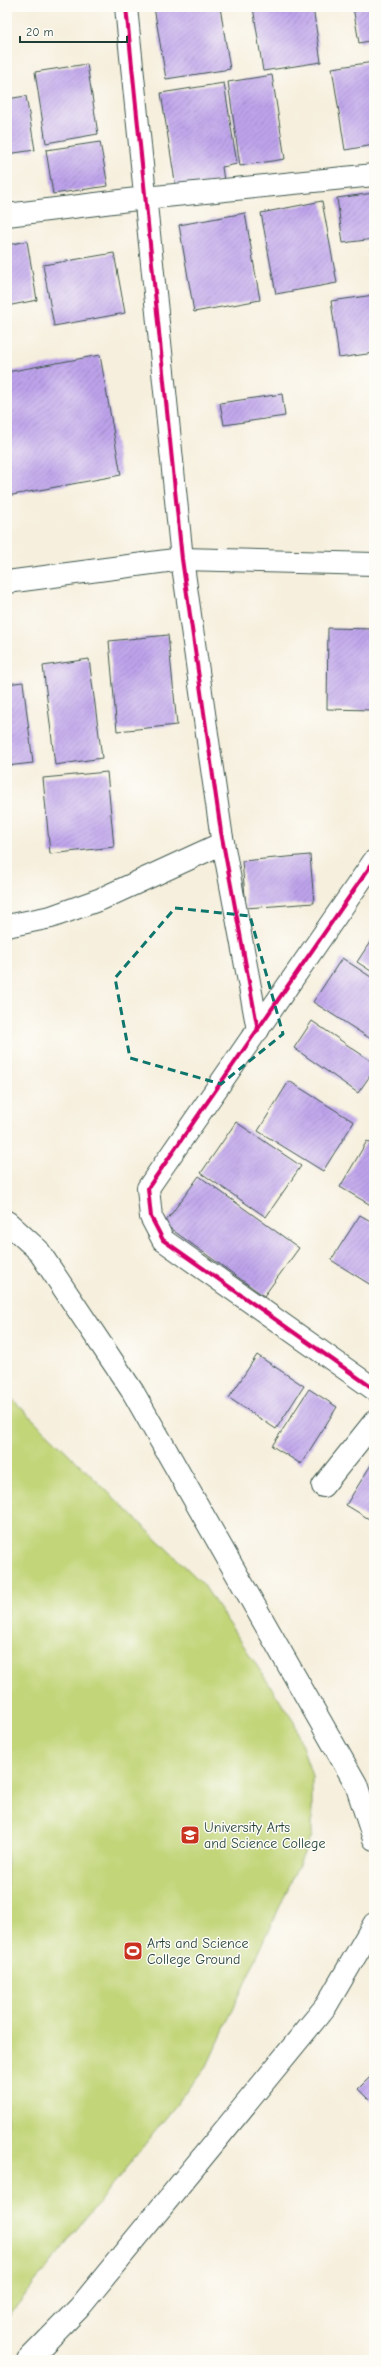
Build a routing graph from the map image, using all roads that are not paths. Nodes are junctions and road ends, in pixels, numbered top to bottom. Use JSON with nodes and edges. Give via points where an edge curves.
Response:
{"nodes":[{"id":1,"x":126,"y":7,"type":"edge"},
{"id":2,"x":374,"y":175,"type":"edge"},
{"id":3,"x":146,"y":198,"type":"junction"},
{"id":4,"x":7,"y":216,"type":"edge"},
{"id":5,"x":182,"y":559,"type":"junction"},
{"id":6,"x":374,"y":564,"type":"edge"},
{"id":7,"x":7,"y":582,"type":"edge"},
{"id":8,"x":223,"y":843,"type":"junction"},
{"id":9,"x":374,"y":861,"type":"edge"},
{"id":10,"x":7,"y":926,"type":"edge"},
{"id":11,"x":258,"y":1030,"type":"junction"},
{"id":12,"x":7,"y":1222,"type":"edge"},
{"id":13,"x":374,"y":1389,"type":"edge"},
{"id":14,"x":374,"y":1422,"type":"edge"},
{"id":15,"x":323,"y":1486,"type":"dead end"},
{"id":16,"x":374,"y":1839,"type":"edge"},
{"id":17,"x":374,"y":1924,"type":"edge"},
{"id":18,"x":28,"y":2360,"type":"edge"}],
"edges":[{"from":1,"to":3,"type":"street"},
{"from":2,"to":3,"type":"street"},
{"from":3,"to":4,"type":"street"},
{"from":3,"to":5,"type":"street"},
{"from":5,"to":6,"type":"street"},
{"from":5,"to":7,"type":"street"},
{"from":5,"to":8,"type":"street"},
{"from":8,"to":10,"type":"street","via":[[101,899],[51,918]]},
{"from":8,"to":11,"type":"street"},
{"from":9,"to":11,"type":"street"},
{"from":11,"to":13,"type":"street","via":[[148,1188],[150,1217],[162,1240]]},
{"from":12,"to":16,"type":"street","via":[[38,1250],[133,1392],[356,1784]]},
{"from":14,"to":15,"type":"street"},
{"from":17,"to":18,"type":"street","via":[[326,2006],[79,2308]]}]}
